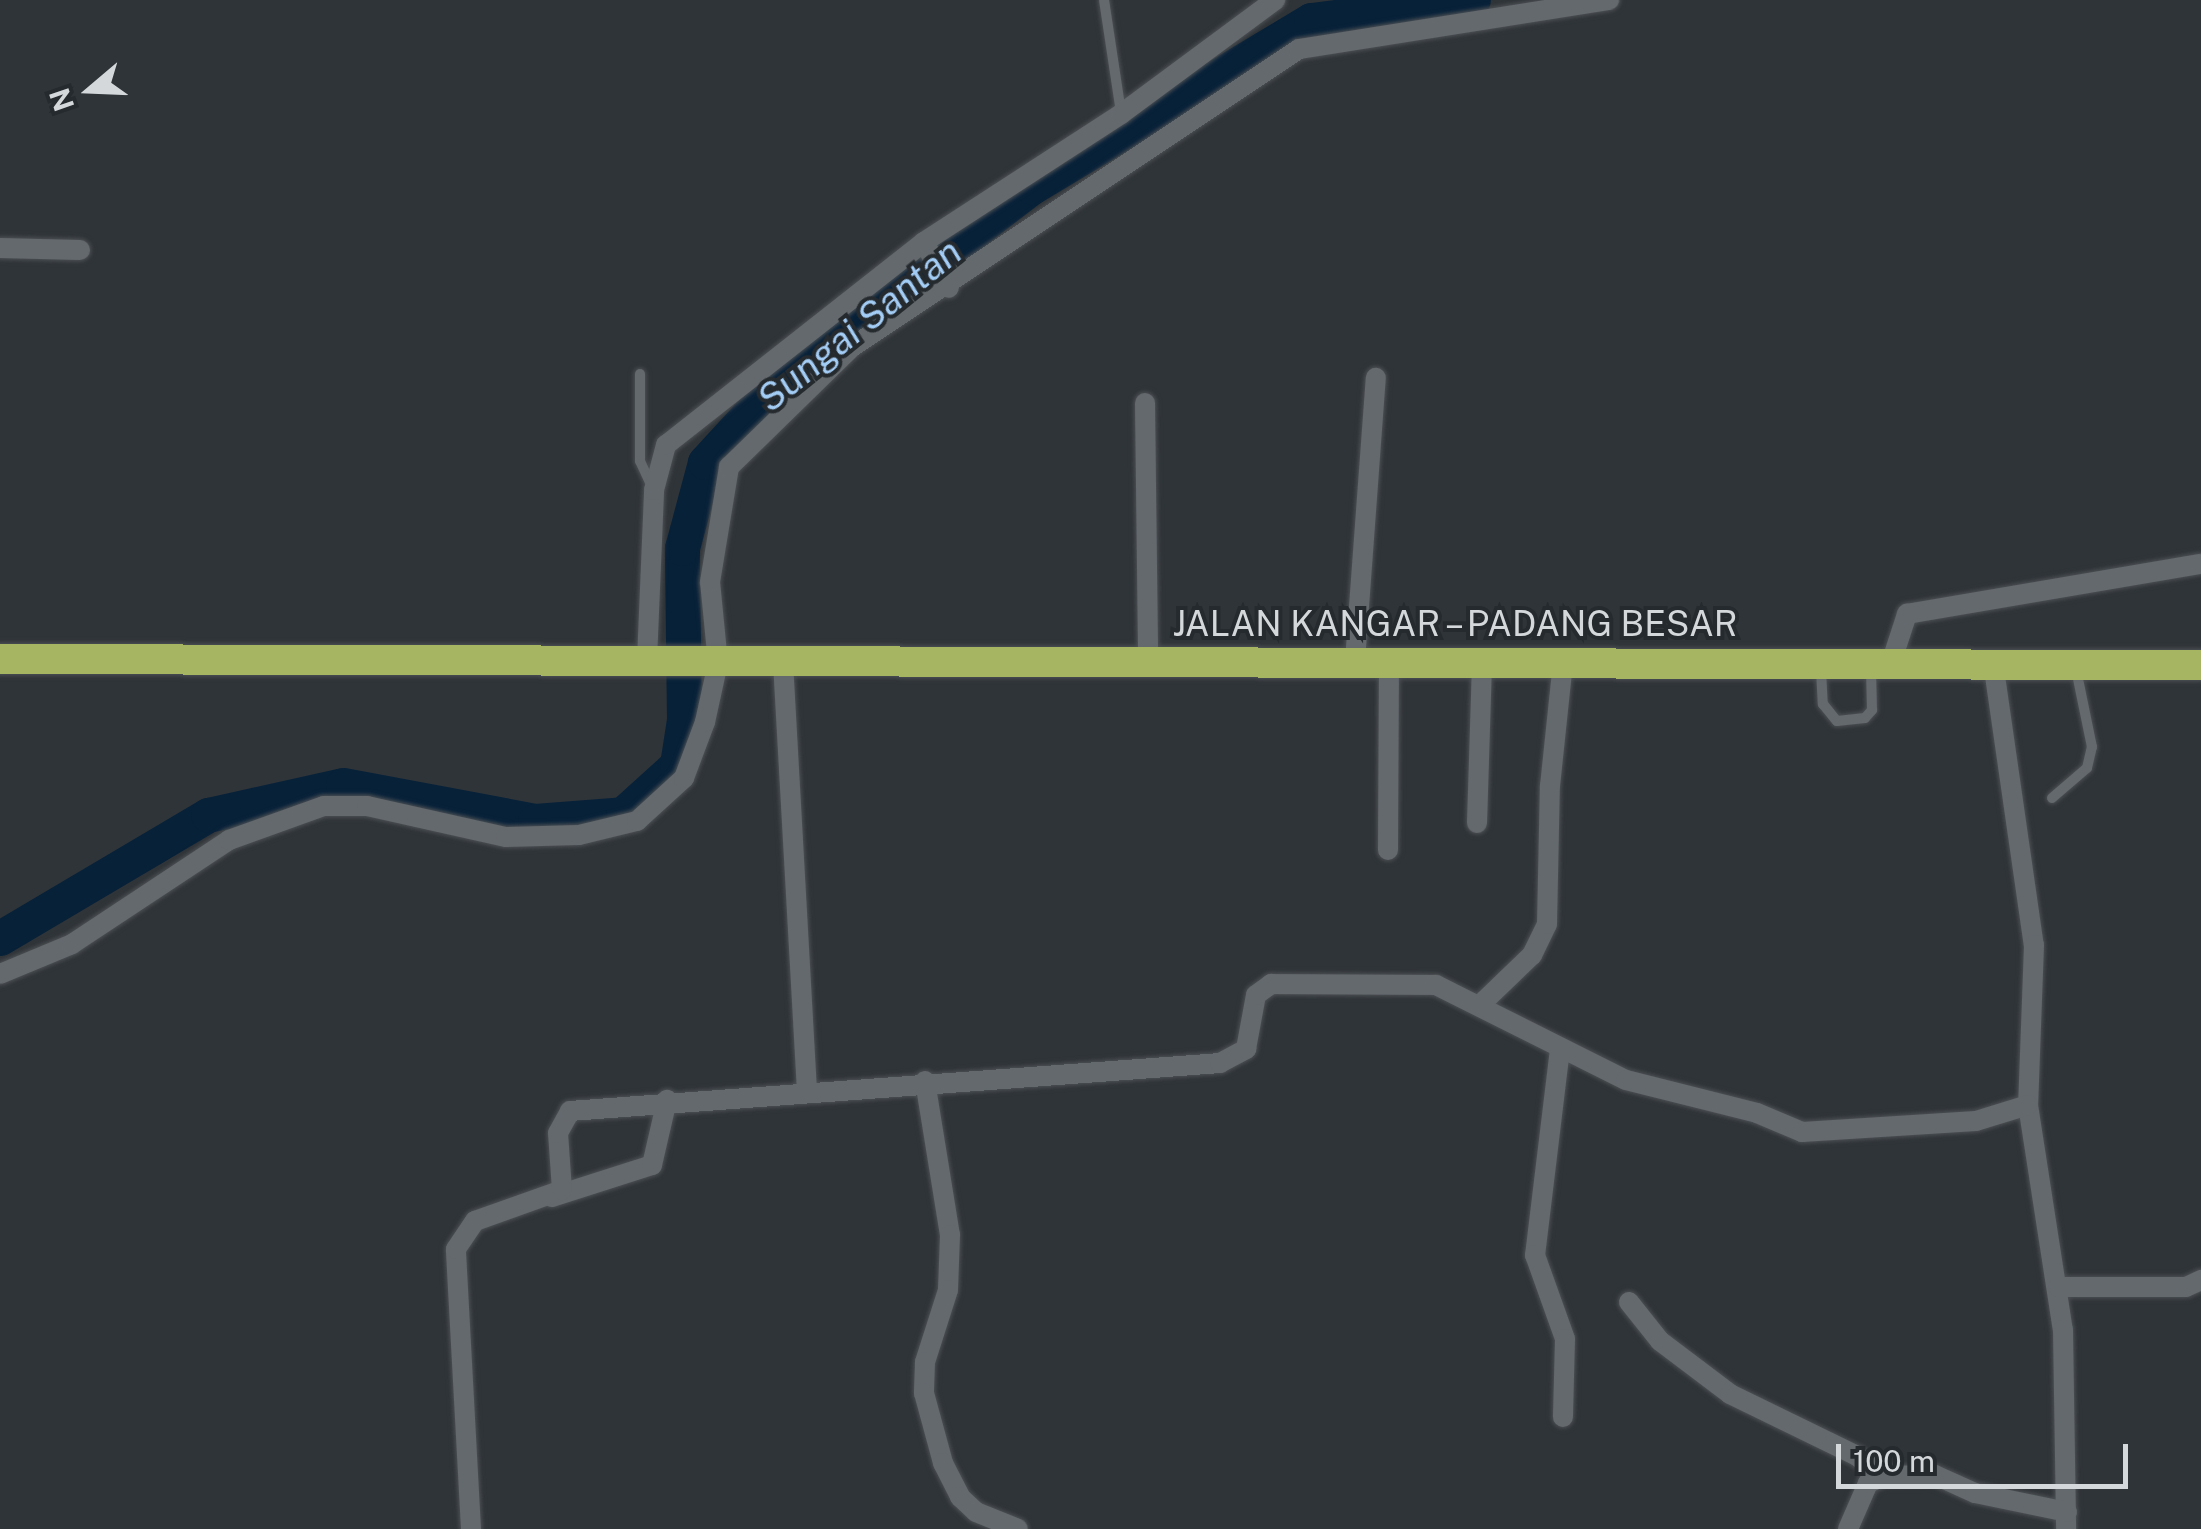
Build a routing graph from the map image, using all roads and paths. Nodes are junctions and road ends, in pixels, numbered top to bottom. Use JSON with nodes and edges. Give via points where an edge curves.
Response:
{"nodes":[{"id":1,"x":1104,"y":0,"type":"edge"},
{"id":2,"x":1275,"y":0,"type":"edge"},
{"id":3,"x":1609,"y":0,"type":"edge"},
{"id":4,"x":1121,"y":114,"type":"junction"},
{"id":5,"x":926,"y":247,"type":"junction"},
{"id":6,"x":0,"y":248,"type":"edge"},
{"id":7,"x":80,"y":250,"type":"dead end"},
{"id":8,"x":944,"y":281,"type":"junction"},
{"id":9,"x":640,"y":374,"type":"dead end"},
{"id":10,"x":1376,"y":378,"type":"dead end"},
{"id":11,"x":1145,"y":403,"type":"dead end"},
{"id":12,"x":654,"y":490,"type":"junction"},
{"id":13,"x":2201,"y":564,"type":"edge"},
{"id":14,"x":0,"y":659,"type":"edge"},
{"id":15,"x":652,"y":660,"type":"junction"},
{"id":16,"x":1148,"y":661,"type":"junction"},
{"id":17,"x":1355,"y":661,"type":"junction"},
{"id":18,"x":1389,"y":661,"type":"junction"},
{"id":19,"x":713,"y":662,"type":"junction"},
{"id":20,"x":783,"y":662,"type":"junction"},
{"id":21,"x":1482,"y":662,"type":"junction"},
{"id":22,"x":1820,"y":662,"type":"junction"},
{"id":23,"x":1881,"y":662,"type":"junction"},
{"id":24,"x":1994,"y":662,"type":"junction"},
{"id":25,"x":1563,"y":663,"type":"junction"},
{"id":26,"x":2075,"y":663,"type":"junction"},
{"id":27,"x":2201,"y":665,"type":"edge"},
{"id":28,"x":2052,"y":798,"type":"dead end"},
{"id":29,"x":1477,"y":824,"type":"dead end"},
{"id":30,"x":1388,"y":850,"type":"dead end"},
{"id":31,"x":0,"y":974,"type":"edge"},
{"id":32,"x":1481,"y":1004,"type":"junction"},
{"id":33,"x":1560,"y":1049,"type":"junction"},
{"id":34,"x":924,"y":1081,"type":"junction"},
{"id":35,"x":807,"y":1092,"type":"junction"},
{"id":36,"x":667,"y":1100,"type":"junction"},
{"id":37,"x":2028,"y":1105,"type":"junction"},
{"id":38,"x":552,"y":1197,"type":"junction"},
{"id":39,"x":2201,"y":1280,"type":"edge"},
{"id":40,"x":2058,"y":1288,"type":"junction"},
{"id":41,"x":1630,"y":1302,"type":"dead end"},
{"id":42,"x":1563,"y":1417,"type":"dead end"},
{"id":43,"x":1884,"y":1476,"type":"junction"},
{"id":44,"x":2067,"y":1520,"type":"edge"},
{"id":45,"x":471,"y":1529,"type":"edge"},
{"id":46,"x":1018,"y":1529,"type":"edge"},
{"id":47,"x":1848,"y":1529,"type":"edge"}],
"edges":[{"from":1,"to":4,"type":"lane"},
{"from":2,"to":4,"type":"street"},
{"from":3,"to":8,"type":"street","via":[[1299,48]]},
{"from":4,"to":5,"type":"street"},
{"from":5,"to":8,"type":"street"},
{"from":5,"to":12,"type":"street","via":[[666,445]]},
{"from":6,"to":7,"type":"street"},
{"from":8,"to":19,"type":"street","via":[[852,347],[729,467],[710,582]]},
{"from":9,"to":12,"type":"lane","via":[[640,461]]},
{"from":10,"to":17,"type":"street"},
{"from":11,"to":16,"type":"street"},
{"from":12,"to":15,"type":"street"},
{"from":13,"to":23,"type":"street","via":[[1906,614]]},
{"from":14,"to":15,"type":"highway","name":"JALAN KANGAR – PADANG BESAR"},
{"from":15,"to":19,"type":"highway","name":"JALAN KANGAR – PADANG BESAR"},
{"from":16,"to":17,"type":"highway","name":"JALAN KANGAR – PADANG BESAR"},
{"from":16,"to":20,"type":"highway","name":"JALAN KANGAR – PADANG BESAR"},
{"from":17,"to":18,"type":"highway","name":"JALAN KANGAR – PADANG BESAR"},
{"from":18,"to":21,"type":"highway","name":"JALAN KANGAR – PADANG BESAR"},
{"from":18,"to":30,"type":"street"},
{"from":19,"to":20,"type":"highway","name":"JALAN KANGAR – PADANG BESAR"},
{"from":19,"to":31,"type":"street","via":[[696,756],[684,778],[627,825],[579,835],[506,836],[367,806],[324,806],[229,840],[72,944]]},
{"from":20,"to":35,"type":"street"},
{"from":21,"to":25,"type":"highway","name":"JALAN KANGAR – PADANG BESAR"},
{"from":21,"to":29,"type":"street"},
{"from":22,"to":23,"type":"highway","name":"JALAN KANGAR – PADANG BESAR"},
{"from":22,"to":23,"type":"lane","via":[[1823,704],[1837,721],[1865,718],[1872,710]]},
{"from":22,"to":25,"type":"highway","name":"JALAN KANGAR – PADANG BESAR"},
{"from":23,"to":24,"type":"highway","name":"JALAN KANGAR – PADANG BESAR"},
{"from":24,"to":26,"type":"highway","name":"JALAN KANGAR – PADANG BESAR"},
{"from":24,"to":37,"type":"street","via":[[2034,945]]},
{"from":25,"to":32,"type":"street","via":[[1544,937]]},
{"from":26,"to":27,"type":"highway","name":"JALAN KANGAR – PADANG BESAR"},
{"from":26,"to":28,"type":"lane","via":[[2092,747],[2087,768]]},
{"from":32,"to":33,"type":"street"},
{"from":32,"to":34,"type":"street","via":[[1436,985],[1270,984],[1256,994],[1246,1049],[1231,1061]]},
{"from":33,"to":37,"type":"street","via":[[1626,1080],[1757,1113],[1802,1132],[1976,1121]]},
{"from":33,"to":42,"type":"street","via":[[1534,1256],[1565,1339]]},
{"from":34,"to":35,"type":"street"},
{"from":34,"to":46,"type":"street","via":[[950,1235],[948,1290],[925,1362],[924,1392],[943,1463],[960,1497],[976,1512]]},
{"from":35,"to":36,"type":"street"},
{"from":36,"to":38,"type":"street","via":[[652,1165]]},
{"from":36,"to":38,"type":"street","via":[[570,1111],[558,1132],[564,1182]]},
{"from":37,"to":40,"type":"street"},
{"from":38,"to":45,"type":"street","via":[[475,1221],[456,1249]]},
{"from":39,"to":40,"type":"street","via":[[2186,1287]]},
{"from":40,"to":44,"type":"street"},
{"from":41,"to":43,"type":"street","via":[[1660,1341],[1730,1394]]},
{"from":43,"to":44,"type":"street","via":[[1935,1475]]},
{"from":43,"to":47,"type":"street","via":[[1868,1483]]}]}
